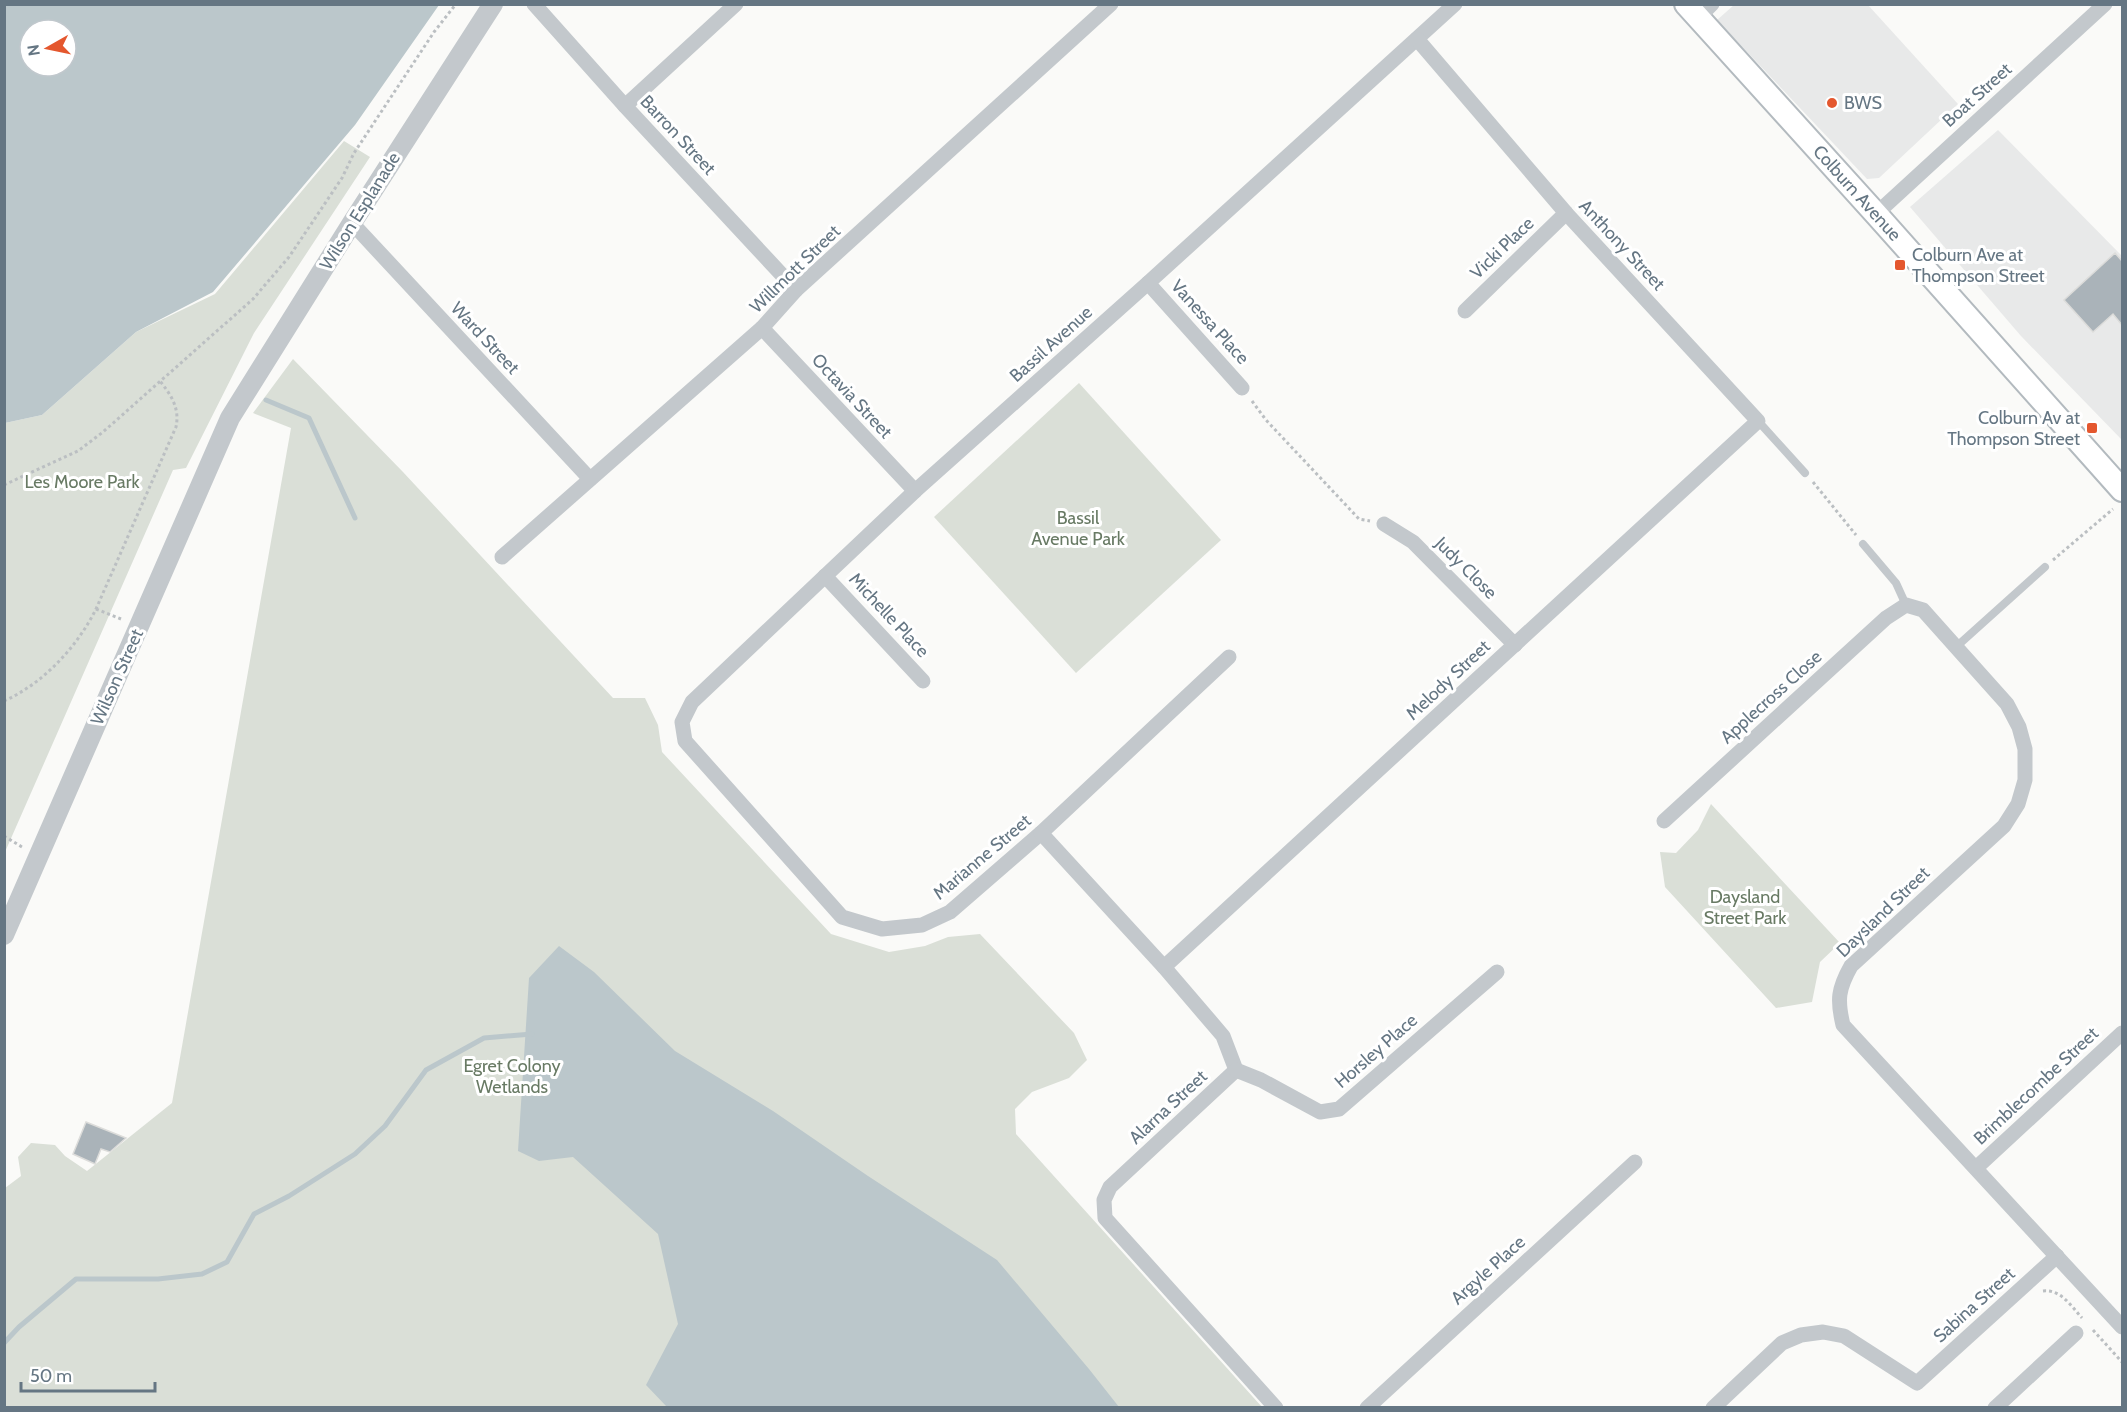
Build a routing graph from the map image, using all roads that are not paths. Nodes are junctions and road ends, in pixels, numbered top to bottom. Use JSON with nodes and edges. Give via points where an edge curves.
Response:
{"nodes":[{"id":1,"x":493,"y":4,"type":"edge"},
{"id":2,"x":534,"y":4,"type":"edge"},
{"id":3,"x":736,"y":4,"type":"edge"},
{"id":4,"x":1088,"y":4,"type":"edge"},
{"id":5,"x":1111,"y":4,"type":"edge"},
{"id":6,"x":1455,"y":4,"type":"edge"},
{"id":7,"x":2105,"y":4,"type":"edge"},
{"id":8,"x":1699,"y":9,"type":"edge"},
{"id":9,"x":1098,"y":16,"type":"junction"},
{"id":10,"x":1417,"y":39,"type":"junction"},
{"id":11,"x":625,"y":106,"type":"junction"},
{"id":12,"x":1566,"y":213,"type":"junction"},
{"id":13,"x":1876,"y":214,"type":"junction"},
{"id":14,"x":352,"y":223,"type":"junction"},
{"id":15,"x":1148,"y":283,"type":"junction"},
{"id":16,"x":796,"y":290,"type":"junction"},
{"id":17,"x":1465,"y":311,"type":"dead end"},
{"id":18,"x":762,"y":328,"type":"junction"},
{"id":19,"x":1242,"y":388,"type":"road end"},
{"id":20,"x":230,"y":418,"type":"joint"},
{"id":21,"x":1758,"y":421,"type":"junction"},
{"id":22,"x":1805,"y":472,"type":"road end"},
{"id":23,"x":590,"y":479,"type":"junction"},
{"id":24,"x":915,"y":491,"type":"junction"},
{"id":25,"x":2118,"y":500,"type":"edge"},
{"id":26,"x":1384,"y":524,"type":"road end"},
{"id":27,"x":1863,"y":544,"type":"road end"},
{"id":28,"x":502,"y":557,"type":"dead end"},
{"id":29,"x":2045,"y":567,"type":"road end"},
{"id":30,"x":825,"y":576,"type":"junction"},
{"id":31,"x":1906,"y":605,"type":"junction"},
{"id":32,"x":1515,"y":645,"type":"junction"},
{"id":33,"x":1956,"y":647,"type":"junction"},
{"id":34,"x":1229,"y":657,"type":"dead end"},
{"id":35,"x":923,"y":681,"type":"dead end"},
{"id":36,"x":682,"y":722,"type":"joint"},
{"id":37,"x":1664,"y":821,"type":"dead end"},
{"id":38,"x":1041,"y":833,"type":"junction"},
{"id":39,"x":4,"y":935,"type":"edge"},
{"id":40,"x":1164,"y":967,"type":"junction"},
{"id":41,"x":1497,"y":972,"type":"dead end"},
{"id":42,"x":2122,"y":1034,"type":"edge"},
{"id":43,"x":1236,"y":1070,"type":"junction"},
{"id":44,"x":1635,"y":1162,"type":"dead end"},
{"id":45,"x":1976,"y":1168,"type":"junction"},
{"id":46,"x":2057,"y":1256,"type":"junction"},
{"id":47,"x":2122,"y":1327,"type":"edge"},
{"id":48,"x":2076,"y":1333,"type":"dead end"},
{"id":49,"x":1276,"y":1407,"type":"edge"},
{"id":50,"x":1367,"y":1407,"type":"edge"},
{"id":51,"x":1713,"y":1407,"type":"edge"},
{"id":52,"x":1995,"y":1407,"type":"edge"}],
"edges":[{"from":1,"to":14,"type":"street","name":"Wilson Esplanade"},
{"from":2,"to":11,"type":"street","name":"Barron Street"},
{"from":3,"to":11,"type":"street"},
{"from":4,"to":9,"type":"street"},
{"from":5,"to":9,"type":"street","name":"Willmott Street"},
{"from":6,"to":10,"type":"street","name":"Bassil Avenue"},
{"from":7,"to":13,"type":"street","name":"Boat Street"},
{"from":8,"to":13,"type":"main road","name":"Colburn Avenue"},
{"from":9,"to":16,"type":"street","name":"Willmott Street"},
{"from":10,"to":12,"type":"street","name":"Anthony Street"},
{"from":10,"to":15,"type":"street","name":"Bassil Avenue"},
{"from":11,"to":16,"type":"street","name":"Barron Street"},
{"from":12,"to":17,"type":"street","name":"Vicki Place"},
{"from":12,"to":21,"type":"street","name":"Anthony Street"},
{"from":13,"to":25,"type":"main road","name":"Colburn Avenue"},
{"from":14,"to":20,"type":"street","name":"Wilson Esplanade"},
{"from":14,"to":23,"type":"street","name":"Ward Street"},
{"from":15,"to":19,"type":"street","name":"Vanessa Place"},
{"from":15,"to":24,"type":"street","name":"Bassil Avenue"},
{"from":16,"to":18,"type":"street","name":"Willmott Street"},
{"from":18,"to":23,"type":"street","name":"Willmott Street"},
{"from":18,"to":24,"type":"street","name":"Octavia Street"},
{"from":20,"to":39,"type":"street","name":"Wilson Street"},
{"from":21,"to":22,"type":"lane","name":"Anthony Street"},
{"from":21,"to":32,"type":"street","name":"Melody Street"},
{"from":23,"to":28,"type":"street","name":"Willmott Street"},
{"from":24,"to":30,"type":"street","name":"Bassil Avenue"},
{"from":26,"to":32,"type":"street","name":"Judy Close","via":[[1413,542]]},
{"from":27,"to":31,"type":"lane","via":[[1896,584]]},
{"from":29,"to":33,"type":"lane"},
{"from":30,"to":35,"type":"street","name":"Michelle Place"},
{"from":30,"to":36,"type":"street","name":"Bassil Avenue","via":[[692,702]]},
{"from":31,"to":33,"type":"street","name":"Daysland Street","via":[[1923,610]]},
{"from":31,"to":37,"type":"street","name":"Applecross Close","via":[[1886,618]]},
{"from":32,"to":40,"type":"street","name":"Melody Street"},
{"from":33,"to":45,"type":"street","name":"Daysland Street","via":[[2007,704],[2019,727],[2025,749],[2025,780],[2018,804],[2004,826],[1851,966],[1842,982],[1838,1003],[1843,1025]]},
{"from":34,"to":38,"type":"street","name":"Marianne Street"},
{"from":36,"to":38,"type":"street","name":"Marianne Street","via":[[685,741],[842,916],[882,929],[922,925],[950,912]]},
{"from":38,"to":40,"type":"street"},
{"from":40,"to":43,"type":"street","via":[[1223,1036]]},
{"from":41,"to":43,"type":"street","name":"Horsley Place","via":[[1339,1109],[1320,1112]]},
{"from":42,"to":45,"type":"street","name":"Brimblecombe Street"},
{"from":43,"to":49,"type":"street","name":"Alarna Street","via":[[1110,1187],[1104,1200],[1105,1218]]},
{"from":44,"to":50,"type":"street","name":"Argyle Place"},
{"from":45,"to":46,"type":"street","name":"Daysland Street"},
{"from":46,"to":47,"type":"street","name":"Daysland Street"},
{"from":46,"to":51,"type":"street","name":"Sabina Street","via":[[1917,1383],[1844,1336],[1823,1332],[1782,1343]]},
{"from":48,"to":52,"type":"street"}]}
